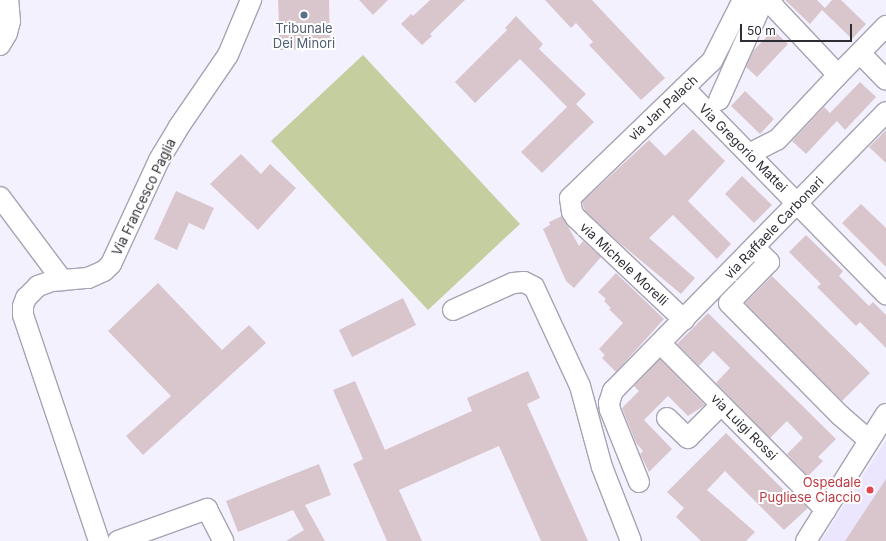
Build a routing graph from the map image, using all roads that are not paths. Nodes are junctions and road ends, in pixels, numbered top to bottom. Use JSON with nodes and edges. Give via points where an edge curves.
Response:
{"nodes":[{"id":1,"x":8,"y":0,"type":"edge"},
{"id":2,"x":251,"y":0,"type":"edge"},
{"id":3,"x":743,"y":0,"type":"edge"},
{"id":4,"x":762,"y":1,"type":"edge"},
{"id":5,"x":886,"y":26,"type":"edge"},
{"id":6,"x":886,"y":41,"type":"edge"},
{"id":7,"x":0,"y":45,"type":"edge"},
{"id":8,"x":863,"y":57,"type":"junction"},
{"id":9,"x":838,"y":75,"type":"junction"},
{"id":10,"x":886,"y":80,"type":"edge"},
{"id":11,"x":684,"y":88,"type":"junction"},
{"id":12,"x":719,"y":100,"type":"dead end"},
{"id":13,"x":886,"y":112,"type":"edge"},
{"id":14,"x":749,"y":154,"type":"junction"},
{"id":15,"x":0,"y":197,"type":"edge"},
{"id":16,"x":798,"y":203,"type":"junction"},
{"id":17,"x":570,"y":204,"type":"joint"},
{"id":18,"x":755,"y":248,"type":"junction"},
{"id":19,"x":62,"y":280,"type":"junction"},
{"id":20,"x":886,"y":294,"type":"edge"},
{"id":21,"x":453,"y":310,"type":"dead end"},
{"id":22,"x":684,"y":320,"type":"junction"},
{"id":23,"x":661,"y":344,"type":"junction"},
{"id":24,"x":721,"y":405,"type":"junction"},
{"id":25,"x":886,"y":414,"type":"edge"},
{"id":26,"x":667,"y":418,"type":"dead end"},
{"id":27,"x":869,"y":440,"type":"junction"},
{"id":28,"x":640,"y":482,"type":"dead end"},
{"id":29,"x":826,"y":510,"type":"junction"},
{"id":30,"x":143,"y":537,"type":"edge"},
{"id":31,"x":99,"y":541,"type":"edge"},
{"id":32,"x":118,"y":541,"type":"edge"},
{"id":33,"x":223,"y":541,"type":"edge"},
{"id":34,"x":630,"y":541,"type":"edge"},
{"id":35,"x":806,"y":541,"type":"edge"}],
"edges":[{"from":1,"to":7,"type":"street","via":[[10,20],[7,33]]},
{"from":2,"to":19,"type":"street","name":"Via Francesco Paglia","via":[[228,55],[159,160],[111,264],[104,271],[88,278]]},
{"from":3,"to":11,"type":"street","name":"via Jan Palach","via":[[712,61]]},
{"from":4,"to":9,"type":"street","via":[[774,7]]},
{"from":4,"to":12,"type":"street"},
{"from":5,"to":8,"type":"street"},
{"from":6,"to":8,"type":"street"},
{"from":8,"to":9,"type":"street"},
{"from":8,"to":10,"type":"street"},
{"from":9,"to":14,"type":"street","via":[[777,140]]},
{"from":11,"to":14,"type":"street","name":"Via Gregorio Mattei"},
{"from":11,"to":17,"type":"street","name":"via Jan Palach","via":[[573,192]]},
{"from":13,"to":16,"type":"street","name":"via Raffaele Carbonari"},
{"from":14,"to":16,"type":"street","name":"Via Gregorio Mattei"},
{"from":15,"to":19,"type":"street"},
{"from":16,"to":18,"type":"street","name":"via Raffaele Carbonari"},
{"from":16,"to":20,"type":"street","name":"Via Gregorio Mattei"},
{"from":17,"to":22,"type":"street","name":"via Michele Morelli","via":[[576,218]]},
{"from":18,"to":22,"type":"street","name":"via Raffaele Carbonari"},
{"from":18,"to":27,"type":"street","via":[[768,262],[729,303],[841,416]]},
{"from":19,"to":31,"type":"street","name":"Via Francesco Paglia","via":[[44,283],[30,292],[22,306],[23,315]]},
{"from":21,"to":34,"type":"street","via":[[513,283],[524,282],[534,287],[580,386],[602,468]]},
{"from":22,"to":23,"type":"street","name":"via Raffaele Carbonari"},
{"from":23,"to":24,"type":"street","name":"via Luigi Rossi"},
{"from":23,"to":28,"type":"street","name":"via Raffaele Carbonari","via":[[612,391],[609,403]]},
{"from":24,"to":26,"type":"street","via":[[688,438]]},
{"from":24,"to":29,"type":"street","name":"via Luigi Rossi"},
{"from":25,"to":27,"type":"street"},
{"from":27,"to":29,"type":"street"},
{"from":29,"to":35,"type":"street"},
{"from":30,"to":32,"type":"street"},
{"from":30,"to":33,"type":"street","via":[[207,509]]}]}
